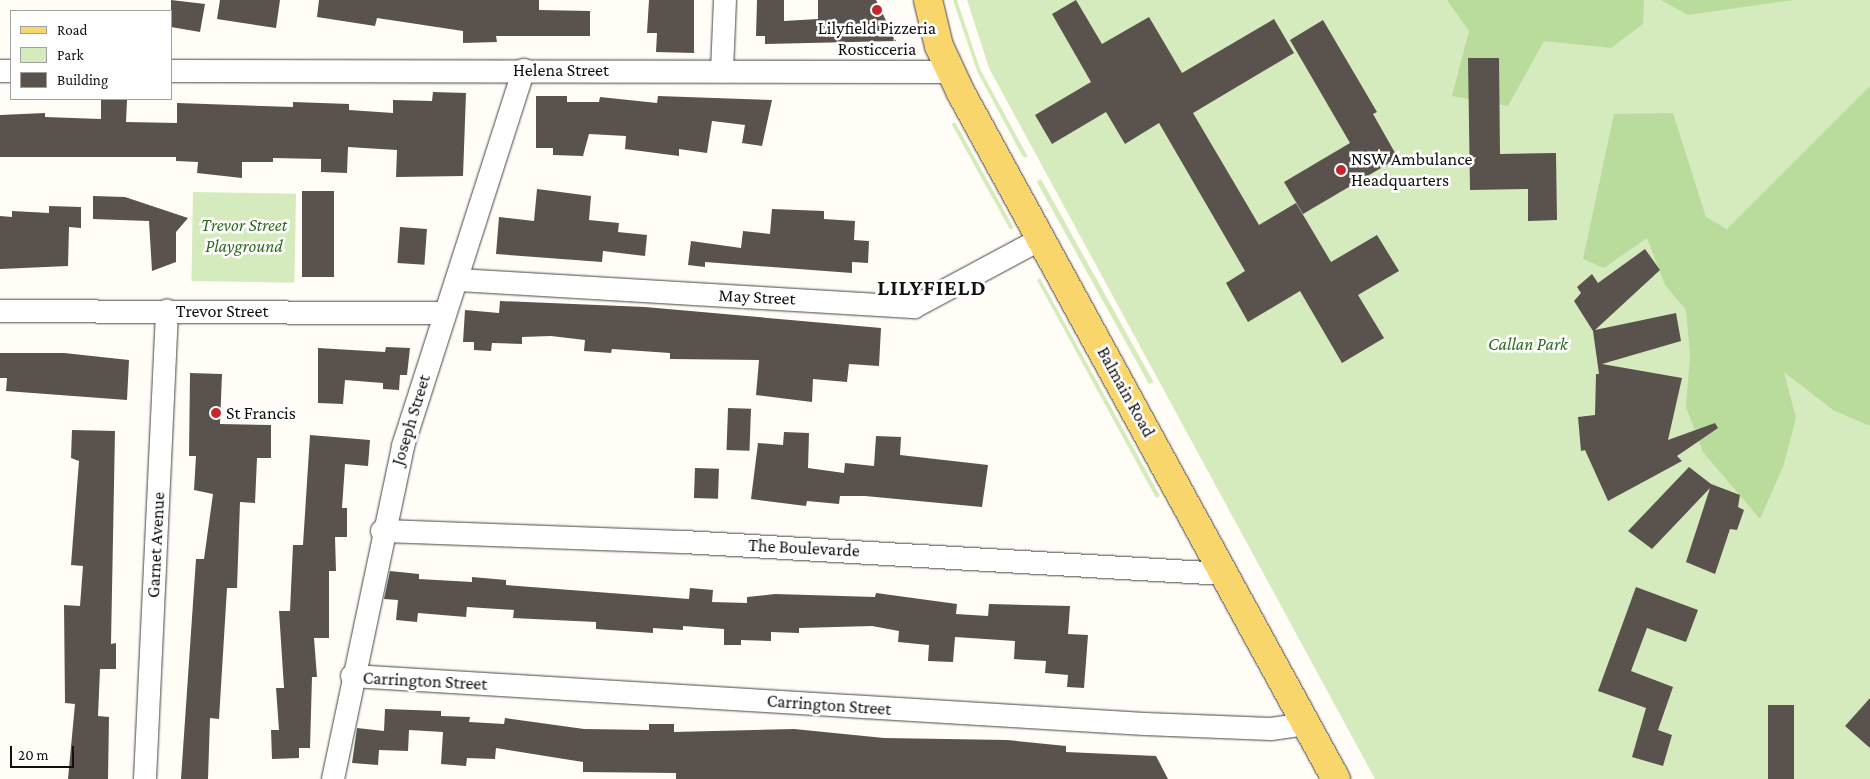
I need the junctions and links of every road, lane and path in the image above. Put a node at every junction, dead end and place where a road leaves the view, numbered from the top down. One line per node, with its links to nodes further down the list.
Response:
1 (725, 0): 4 (street)
2 (928, 0): 6 (main road, Balmain Road)
3 (524, 70): 4 (street, Helena Street); 5 (street, Helena Street); 8 (street, Joseph Street)
4 (722, 70): 6 (street, Helena Street)
5 (172, 71)
6 (951, 72): 7 (main road, Balmain Road)
7 (1041, 239): 8 (street, May Street); 13 (main road, Balmain Road)
8 (457, 280): 11 (street, Joseph Street)
9 (167, 310): 10 (street, Trevor Street); 11 (street, Trevor Street); 16 (street, Garnet Avenue)
10 (0, 311)
11 (444, 313): 12 (street, Joseph Street)
12 (382, 531): 13 (street, The Boulevarde); 14 (street, Joseph Street)
13 (1225, 574): 15 (main road, Balmain Road)
14 (352, 676): 15 (street, Carrington Street); 17 (street, Joseph Street)
15 (1306, 724): 18 (main road, Balmain Road)
16 (144, 779)
17 (333, 779)
18 (1336, 779)

